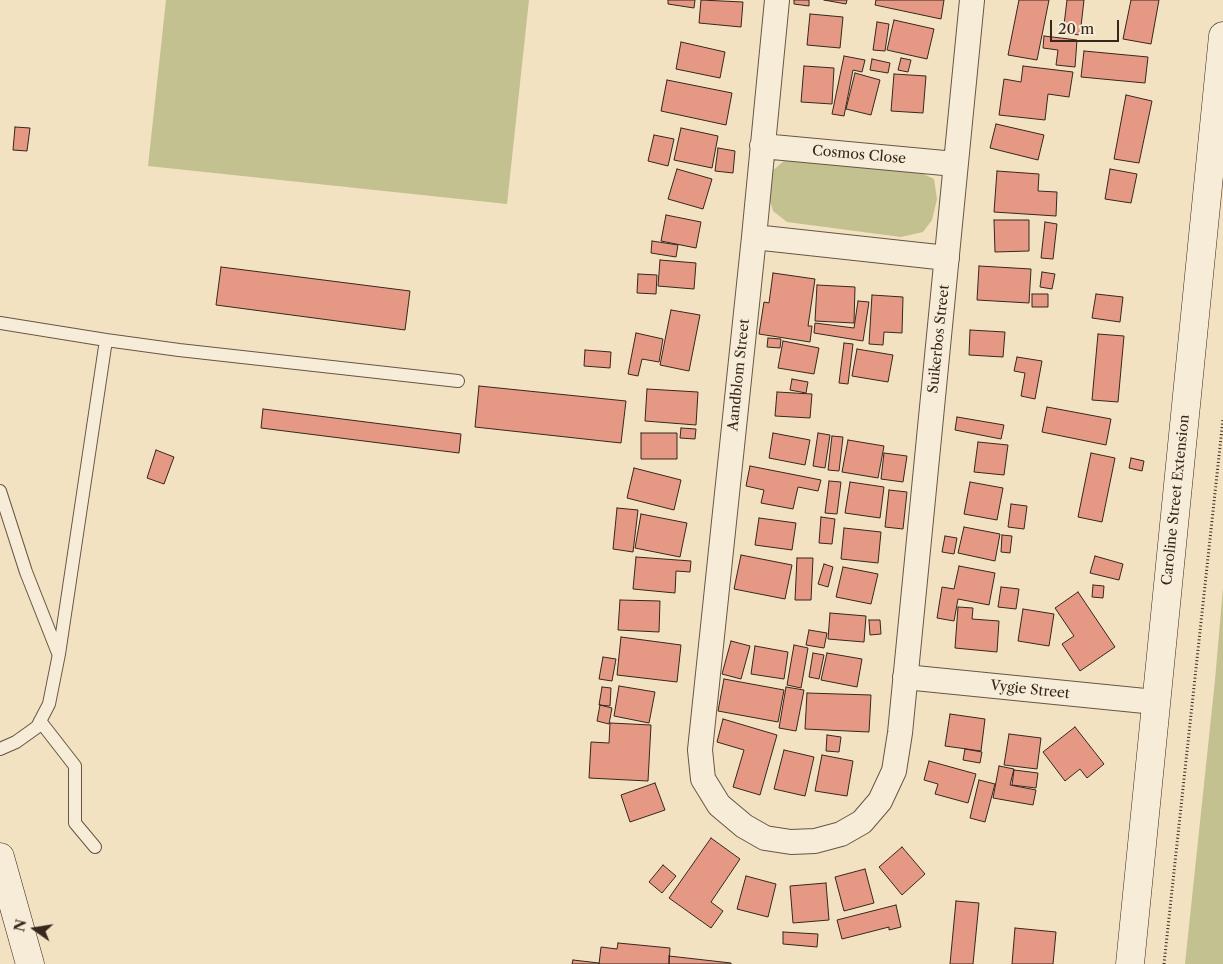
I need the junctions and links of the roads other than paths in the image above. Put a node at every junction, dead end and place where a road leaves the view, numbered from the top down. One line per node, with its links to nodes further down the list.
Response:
1 (777, 0): 4 (street, Aandblom Street)
2 (972, 0): 5 (street, Suikerbos Street)
3 (1223, 36): 14 (street, Caroline Street Extension)
4 (762, 146): 5 (street, Cosmos Close); 6 (street, Aandblom Street)
5 (955, 164): 7 (street, Suikerbos Street)
6 (754, 237): 7 (street); 13 (street, Aandblom Street)
7 (947, 258): 13 (street, Suikerbos Street)
8 (0, 323): 9 (lane)
9 (106, 340): 10 (lane); 12 (lane)
10 (458, 381)
11 (0, 491): 12 (lane)
12 (59, 654): 15 (lane)
13 (905, 677): 14 (street, Vygie Street)
14 (1155, 702): 20 (street, Caroline Street Extension)
15 (40, 721): 16 (lane); 17 (lane)
16 (0, 749)
17 (95, 847)
18 (0, 857): 19 (street)
19 (30, 964)
20 (1130, 964)

